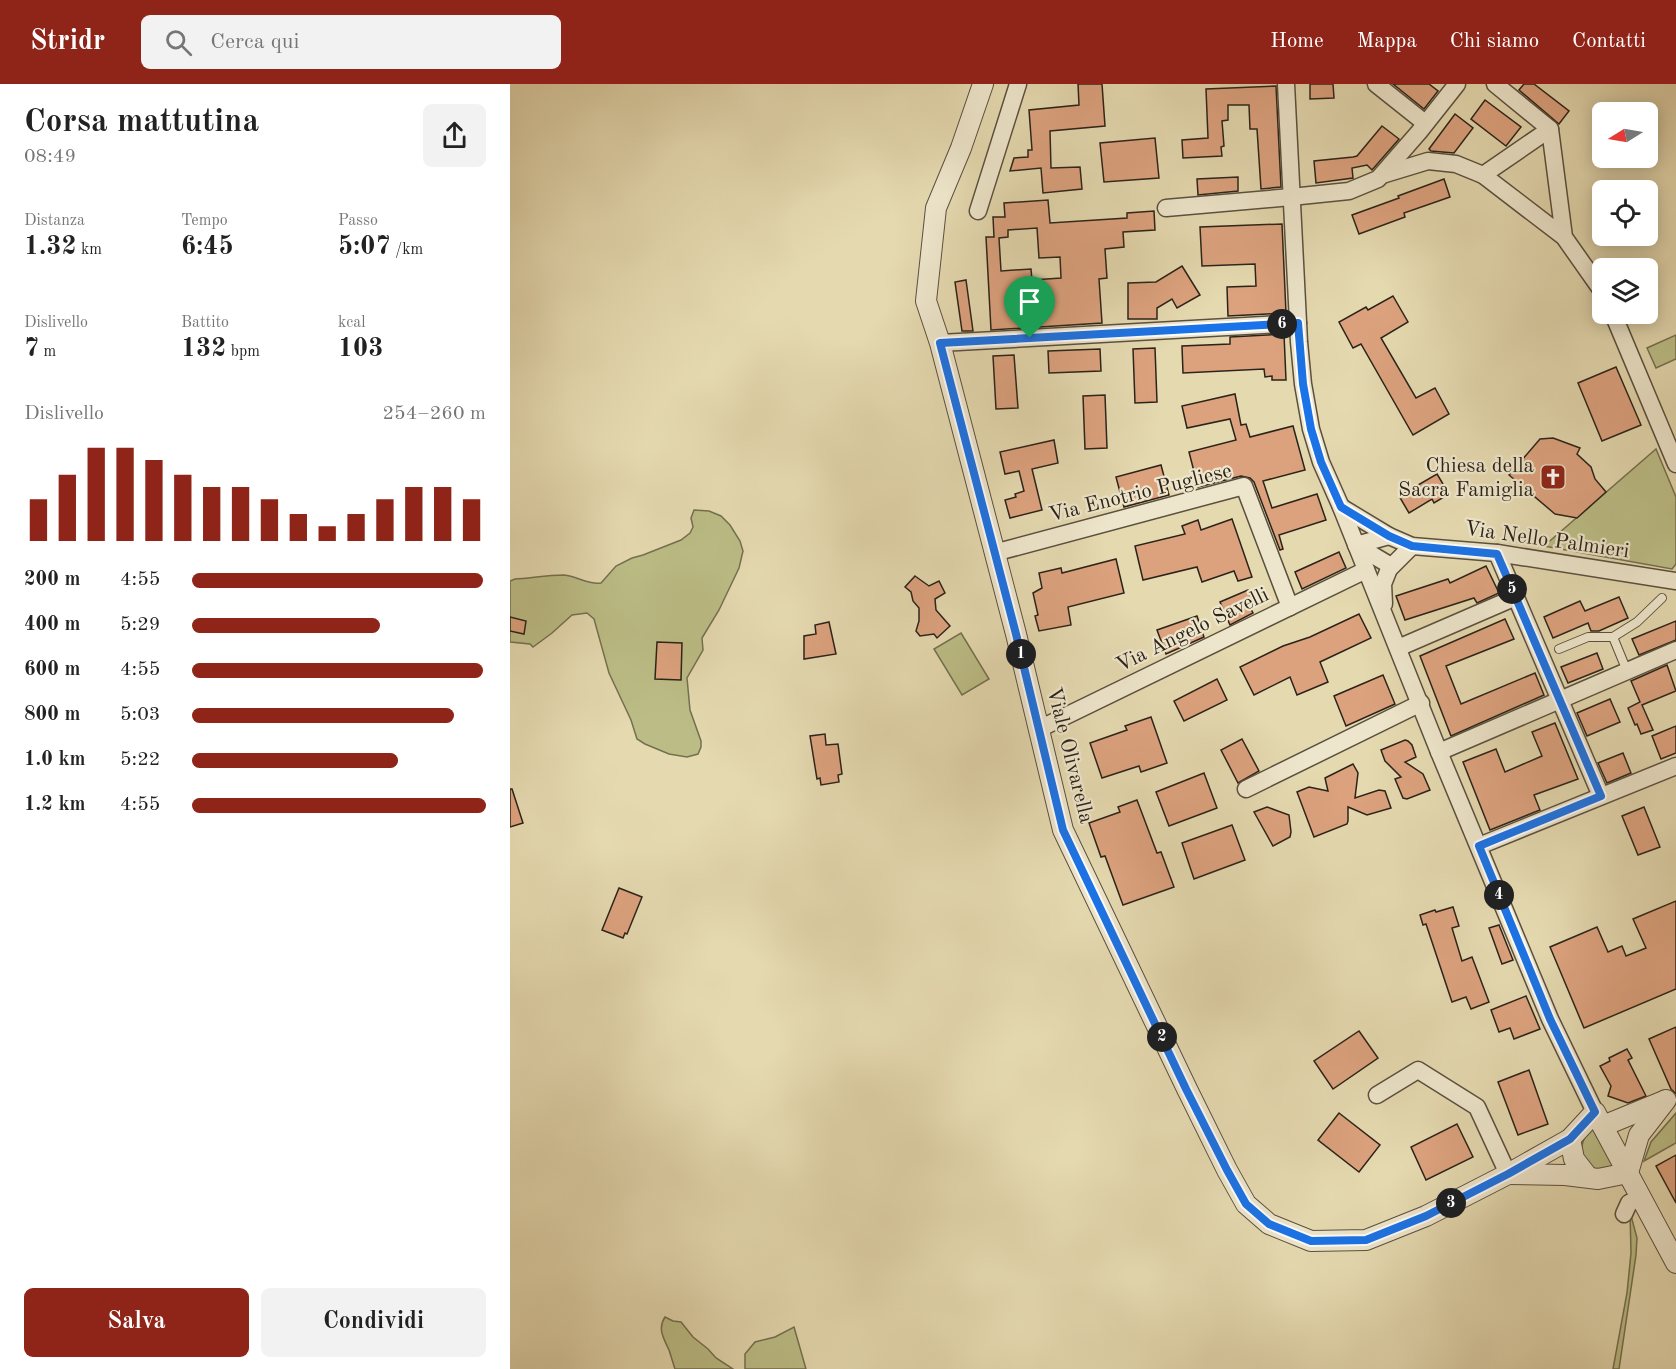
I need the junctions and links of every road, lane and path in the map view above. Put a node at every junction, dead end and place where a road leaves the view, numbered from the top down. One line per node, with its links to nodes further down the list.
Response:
1 (983, 84): 18 (street, Viale Olivarella)
2 (1018, 84): 13 (street)
3 (1286, 84): 11 (street)
4 (1376, 84): 7 (street)
5 (1457, 84): 7 (street)
6 (1495, 84): 8 (street)
7 (1425, 123): 9 (street)
8 (1550, 129): 10 (street); 14 (street)
9 (1382, 175): 10 (street); 11 (street)
10 (1483, 175): 14 (street)
11 (1291, 197): 12 (street); 16 (street)
12 (1166, 208)
13 (978, 211)
14 (1564, 237): 15 (street)
15 (1592, 277)
16 (1298, 323): 18 (street); 20 (street)
17 (1616, 324): 19 (street)
18 (940, 343): 24 (street, Viale Olivarella)
19 (1676, 464)
20 (1341, 507): 21 (street, Via Nello Palmieri); 22 (street)
21 (1389, 536): 22 (street); 23 (street, Via Nello Palmieri)
22 (1356, 545): 26 (street); 27 (street)
23 (1412, 546): 25 (street, Via Nello Palmieri); 26 (street)
24 (994, 552): 31 (street, Via Enotrio Pugliese); 40 (street, Viale Olivarella)
25 (1497, 554): 28 (street, Via Nello Palmieri); 29 (street)
26 (1391, 566): 32 (street)
27 (1366, 570): 31 (street, Via Angelo Savelli); 32 (street)
28 (1676, 580)
29 (1516, 597): 34 (street); 38 (street)
30 (1662, 598): 33 (lane)
31 (1290, 607): 40 (street, Via Angelo Savelli)
32 (1384, 614): 34 (street)
33 (1613, 637): 35 (lane); 37 (lane)
34 (1398, 648): 39 (street)
35 (1559, 649)
36 (1674, 654): 37 (street)
37 (1627, 671): 38 (street)
38 (1559, 700): 41 (street); 44 (street)
39 (1421, 704): 41 (street); 43 (street)
40 (1039, 729): 51 (street, Viale Olivarella)
41 (1439, 752): 45 (street)
42 (1676, 766): 44 (street)
43 (1246, 789)
44 (1601, 796): 45 (street)
45 (1479, 846): 48 (street)
46 (1377, 1095): 51 (street)
47 (1665, 1100): 48 (street); 50 (street)
48 (1603, 1126): 49 (street, Viale Olivarella); 50 (street)
49 (1570, 1139): 51 (street, Viale Olivarella); 52 (street)
50 (1628, 1173): 52 (street, Viale Olivarella); 53 (street)
51 (1508, 1174): 52 (street, Viale Olivarella)
52 (1588, 1178)
53 (1641, 1197): 54 (street); 55 (street)
54 (1624, 1214)
55 (1676, 1263)

